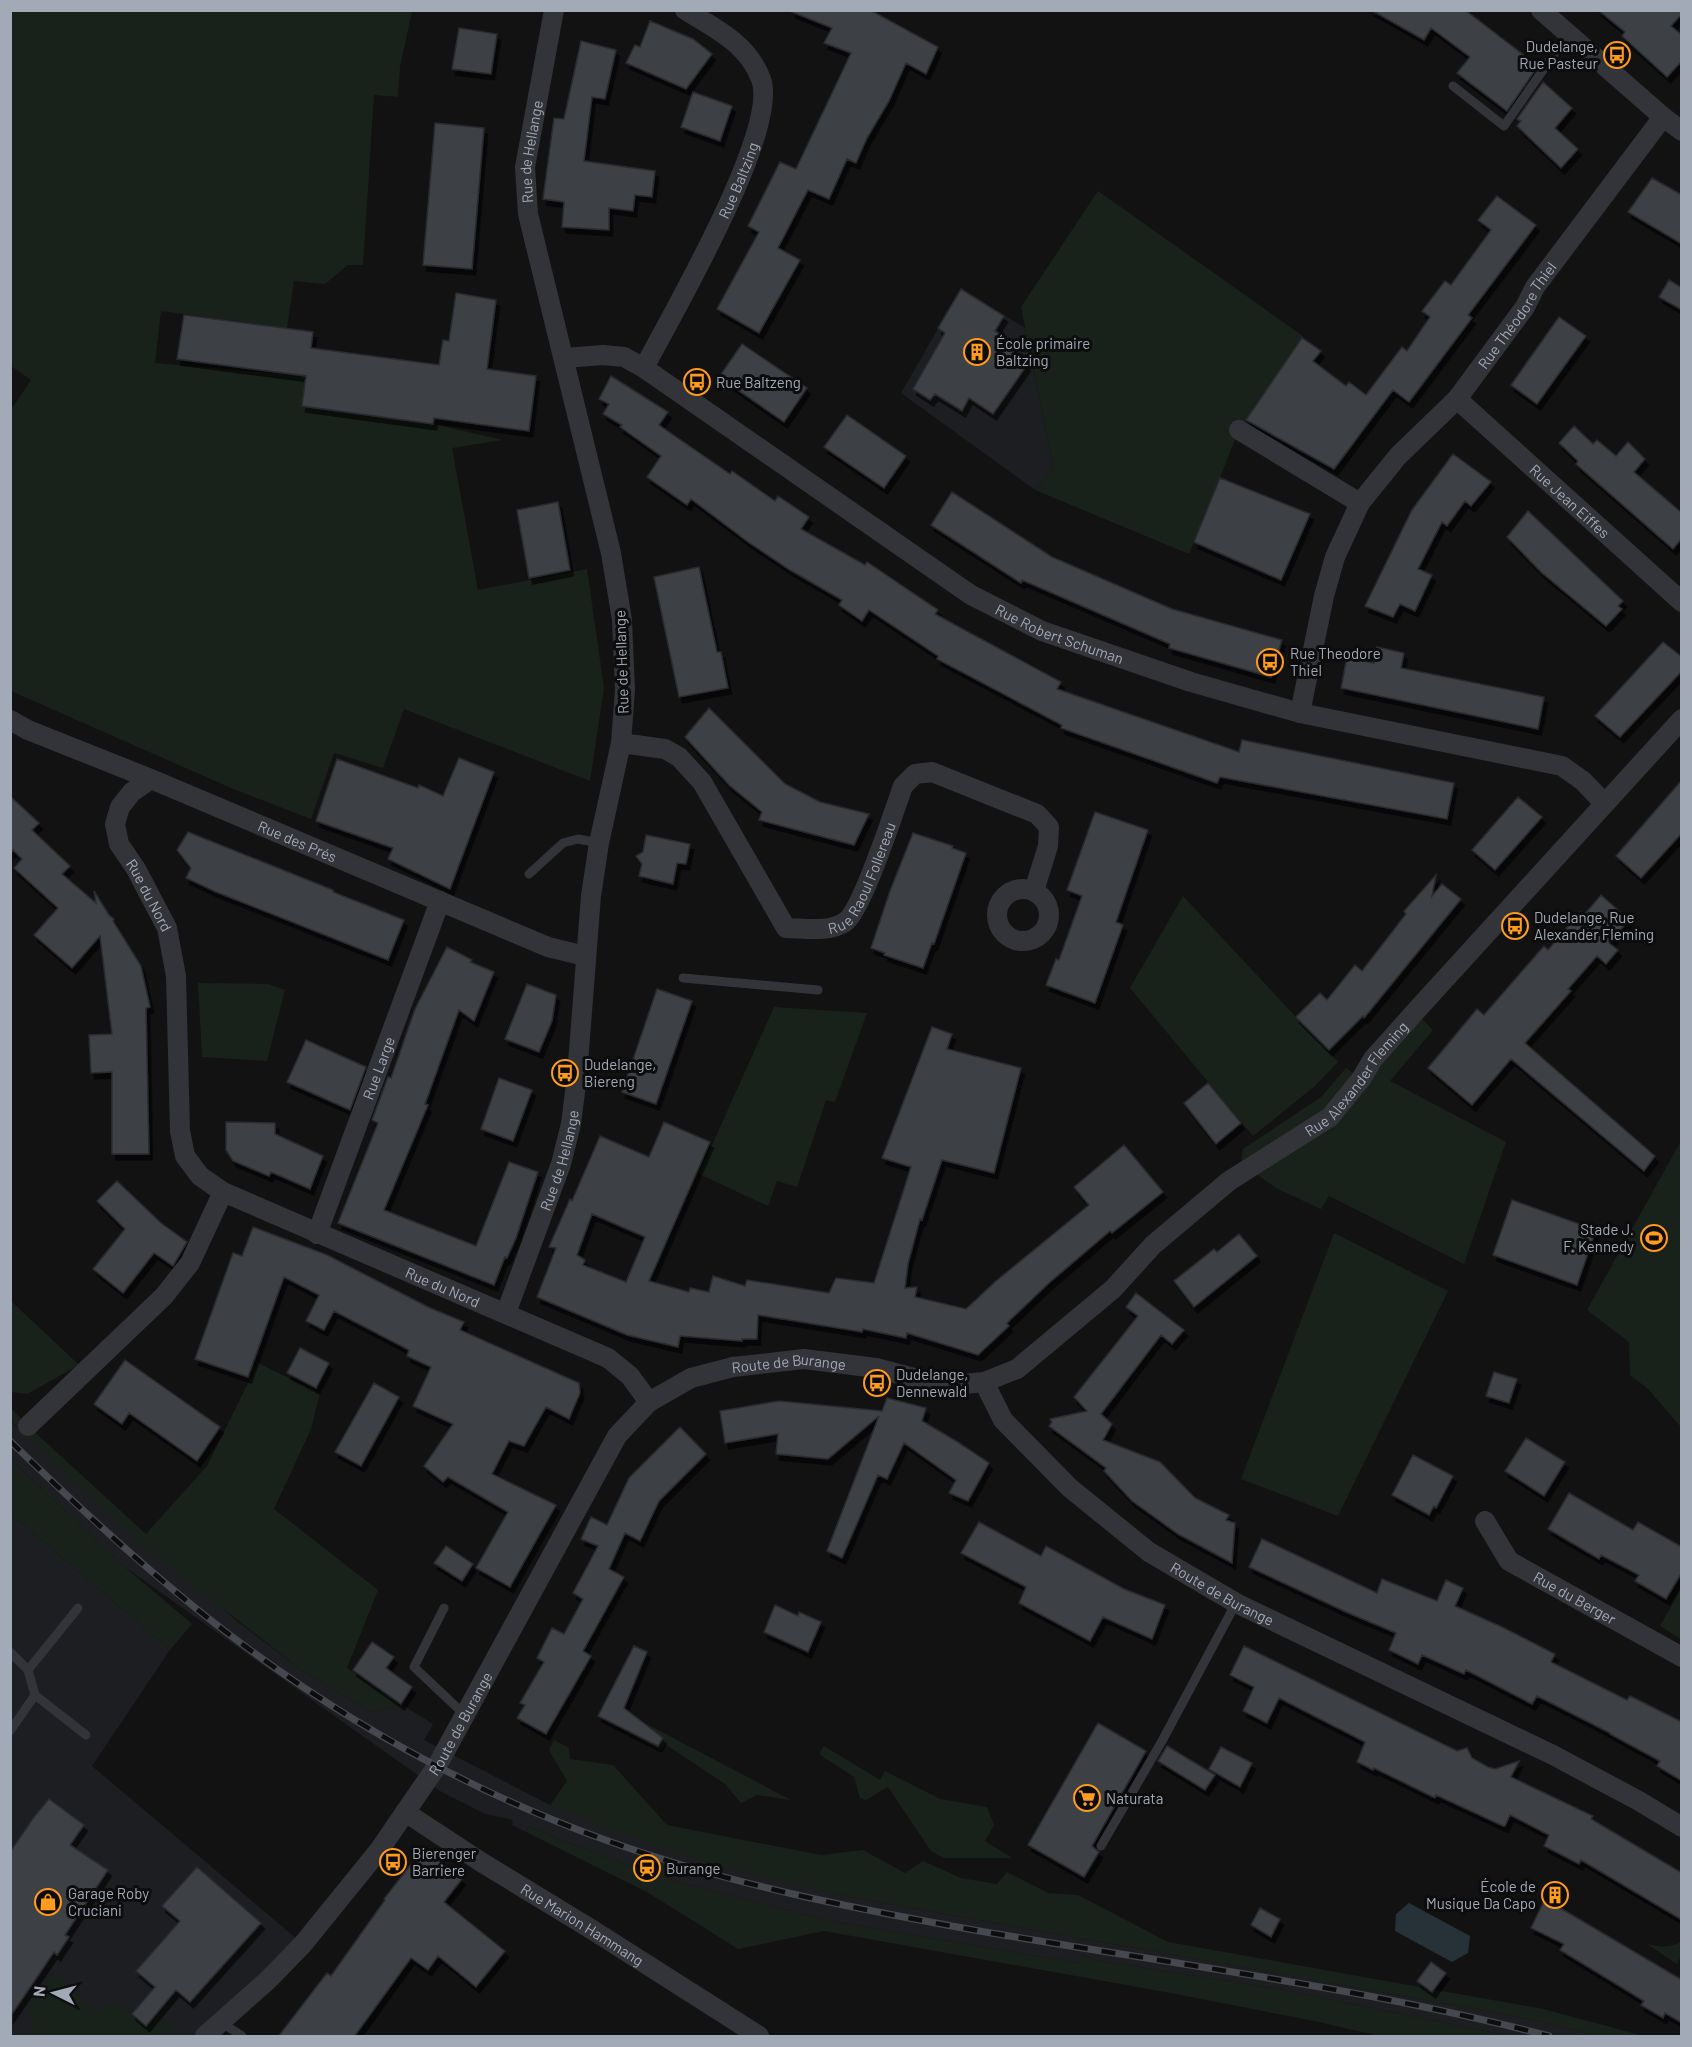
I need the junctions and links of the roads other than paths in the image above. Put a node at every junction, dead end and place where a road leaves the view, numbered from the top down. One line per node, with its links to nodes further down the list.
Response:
1 (554, 10): 8 (street, Rue de Hellange)
2 (685, 10): 9 (street, Rue Baltzing)
3 (1541, 10): 4 (street)
4 (1568, 34): 5 (lane); 6 (street)
5 (1453, 86)
6 (1663, 117): 7 (street); 10 (street, Rue Théodore Thiel)
7 (1682, 131)
8 (564, 358): 9 (street, Rue Robert Schuman); 17 (street, Rue de Hellange)
9 (644, 368): 14 (street, Rue Robert Schuman)
10 (1457, 399): 12 (street, Rue Théodore Thiel); 13 (street, Rue Jean Eiffes)
11 (1239, 430): 12 (street)
12 (1360, 503): 14 (street, Rue Théodore Thiel)
13 (1682, 602)
14 (1300, 713): 19 (street, Rue Robert Schuman)
15 (1682, 719): 19 (street, Rue Alexander Fleming)
16 (10, 720): 18 (street, Rue des Prés)
17 (621, 743): 20 (street, Rue de Hellange); 22 (street, Rue Raoul Follereau)
18 (151, 779): 23 (street, Rue des Prés); 27 (street, Rue du Nord)
19 (1604, 803): 30 (street, Rue Alexander Fleming)
20 (599, 843): 21 (lane); 24 (street, Rue de Hellange)
21 (529, 874)
22 (1034, 891)
23 (440, 901): 24 (street, Rue des Prés); 28 (street, Rue Large)
24 (585, 956): 29 (street, Rue de Hellange)
25 (683, 978): 26 (lane)
26 (818, 990)
27 (223, 1192): 28 (street, Rue du Nord); 32 (street)
28 (317, 1234): 29 (street, Rue du Nord)
29 (506, 1313): 31 (street, Rue du Nord)
30 (984, 1382): 31 (street, Route de Burange); 34 (street, Route de Burange)
31 (649, 1402): 41 (street, Route de Burange)
32 (28, 1426)
33 (1485, 1521): 38 (street, Rue du Berger)
34 (1236, 1603): 45 (street, Route de Burange); 46 (lane)
35 (78, 1608): 39 (lane)
36 (444, 1608): 41 (lane)
37 (10, 1653): 39 (lane)
38 (1682, 1657)
39 (28, 1670): 40 (lane)
40 (35, 1695): 42 (lane); 43 (lane)
41 (465, 1715): 44 (street, Route de Burange)
42 (10, 1731)
43 (86, 1735)
44 (405, 1812): 47 (street, Route de Burange); 50 (street, Rue Marion Hammang)
45 (1682, 1827)
46 (1101, 1846)
47 (222, 2023): 48 (street, Route de Burange); 49 (lane)
48 (205, 2036)
49 (242, 2037)
50 (759, 2037)

